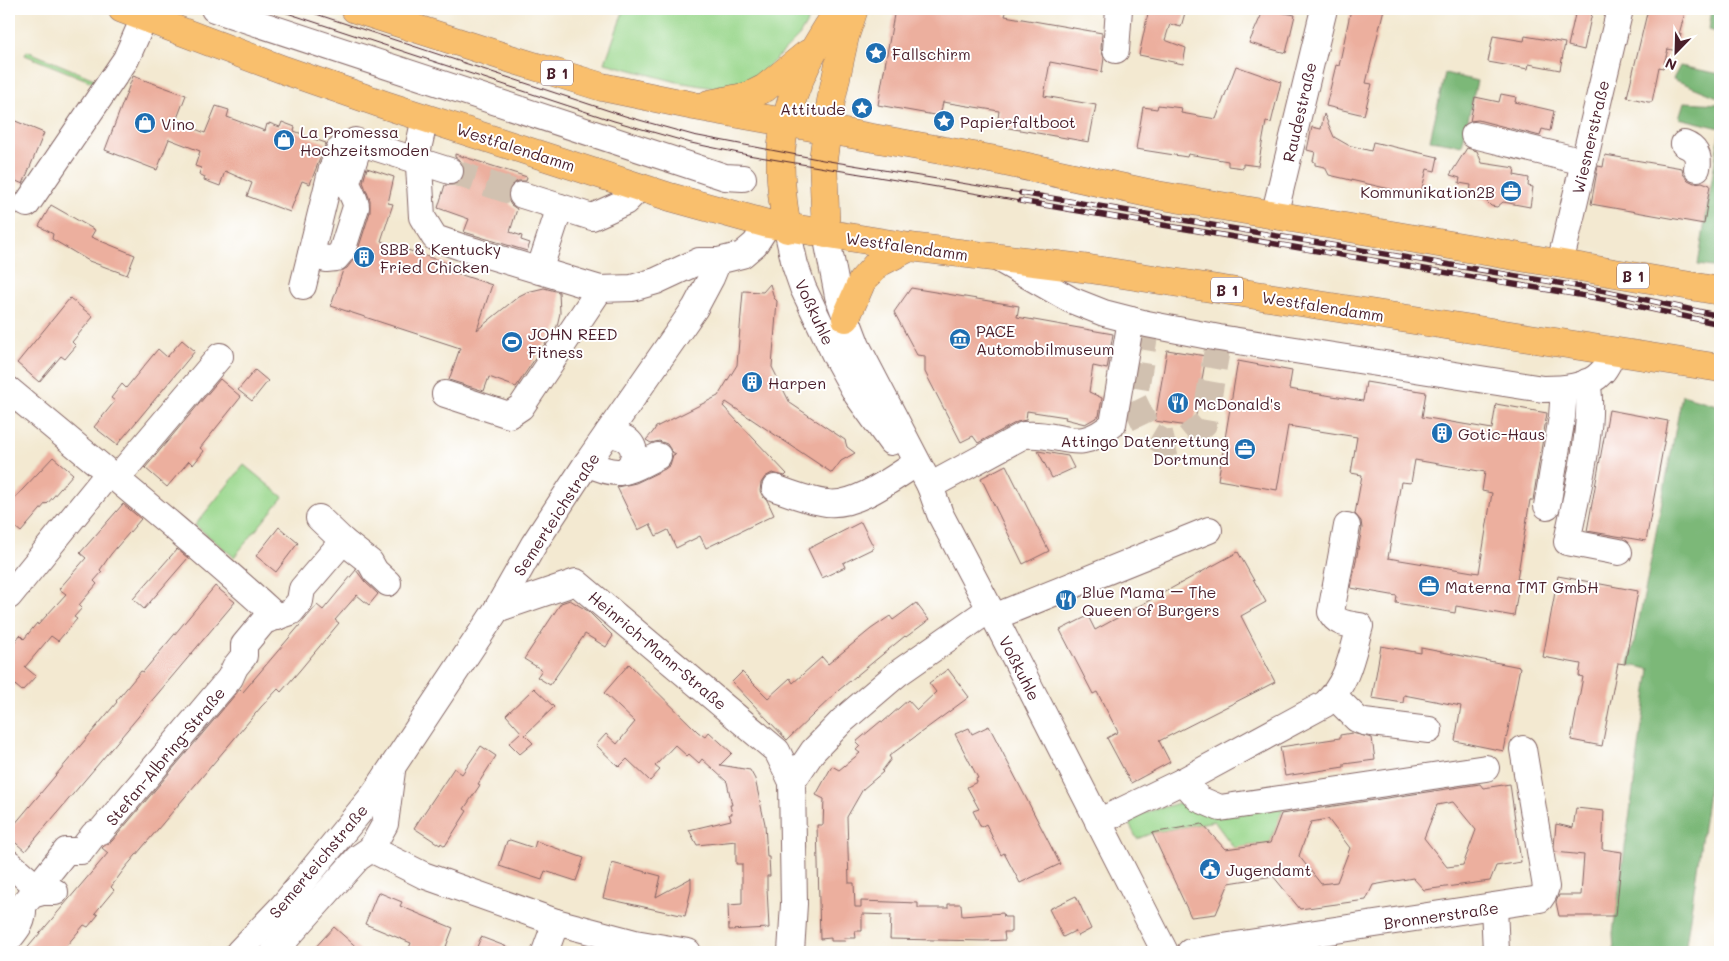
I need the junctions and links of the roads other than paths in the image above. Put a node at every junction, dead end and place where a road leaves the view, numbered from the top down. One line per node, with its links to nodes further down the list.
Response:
1 (214, 9): 21 (street)
2 (355, 9): 11 (main road, B 1)
3 (840, 9): 9 (main road)
4 (854, 9): 14 (main road)
5 (1119, 9): 10 (street)
6 (1324, 9): 26 (street, Raudestraße)
7 (1620, 9): 18 (street, Wiesnerstraße)
8 (133, 13): 12 (main road, Westfalendamm / B 1); 24 (street)
9 (815, 46): 11 (main road); 13 (main road)
10 (1116, 50)
11 (694, 106): 13 (main road, B 1)
12 (425, 118): 17 (street); 22 (main road, Westfalendamm / B 1)
13 (786, 123): 14 (main road, B 1); 27 (main road)
14 (827, 130): 26 (main road, B 1); 28 (main road)
15 (1474, 135): 18 (street)
16 (1684, 144): 19 (street)
17 (419, 162): 20 (street); 33 (street); 34 (street)
18 (1584, 162): 32 (street, Wiesnerstraße)
19 (1697, 168)
20 (450, 171)
21 (743, 178)
22 (640, 187): 25 (street); 27 (main road, Westfalendamm / B 1)
23 (522, 194): 25 (street)
24 (27, 204)
25 (560, 207): 33 (street)
26 (1274, 216): 32 (main road, B 1)
27 (777, 226): 28 (main road, Westfalendamm / B 1); 31 (street); 48 (street, Voßkuhle)
28 (826, 234): 29 (main road, Westfalendamm / B 1); 37 (street, Voßkuhle)
29 (910, 247): 30 (main road, Westfalendamm / B 1); 37 (main road)
30 (996, 257): 38 (street); 39 (main road, Westfalendamm / B 1)
31 (718, 261): 35 (street); 45 (street, Semerteichstraße)
32 (1560, 264): 36 (main road, B 1)
33 (540, 270): 35 (street)
34 (303, 286)
35 (600, 289): 44 (street)
36 (1713, 290)
37 (846, 318): 48 (street, Voßkuhle)
38 (1131, 320): 42 (street); 51 (street)
39 (1614, 352): 41 (main road, Westfalendamm / B 1); 42 (street)
40 (220, 356): 50 (street)
41 (1720, 368)
42 (1575, 386): 53 (street); 59 (street)
43 (9, 390): 50 (street)
44 (445, 394)
45 (608, 433): 47 (street, Semerteichstraße); 49 (street)
46 (658, 456): 49 (street)
47 (587, 463): 49 (street); 62 (street, Semerteichstraße)
48 (912, 466): 51 (street, Voßkuhle); 52 (street); 54 (street, Voßkuhle)
49 (624, 471)
50 (113, 476): 61 (street); 64 (street)
51 (930, 486): 54 (street, Voßkuhle)
52 (775, 488)
53 (1547, 506)
54 (940, 514): 63 (street, Voßkuhle)
55 (319, 518): 58 (street)
56 (1347, 526): 65 (street)
57 (1209, 530): 63 (street)
58 (343, 541): 60 (street); 64 (street, Stefan-Albring-Straße)
59 (1619, 552)
60 (388, 583)
61 (9, 596)
62 (496, 609): 68 (street, Semerteichstraße); 71 (street, Heinrich-Mann-Straße)
63 (992, 613): 71 (street); 72 (street, Voßkuhle)
64 (278, 617): 75 (street, Stefan-Albring-Straße)
65 (1334, 696): 66 (street); 70 (street)
66 (1429, 730)
67 (1523, 749): 76 (street, Bronnerstraße)
68 (393, 767): 73 (street, Semerteichstraße); 79 (street, Semerteichstraße)
69 (1486, 768): 70 (street)
70 (1183, 781): 72 (street)
71 (792, 782): 83 (street)
72 (1098, 822): 84 (street, Voßkuhle)
73 (371, 849): 77 (street); 80 (street, Semerteichstraße)
74 (9, 863): 75 (street)
75 (42, 892): 78 (street)
76 (1494, 907): 85 (street, Bronnerstraße); 86 (street)
77 (556, 922): 81 (street); 82 (street)
78 (9, 939)
79 (239, 952)
80 (274, 952)
81 (545, 952)
82 (688, 952)
83 (791, 952)
84 (1165, 952)
85 (1190, 952)
86 (1496, 952)

